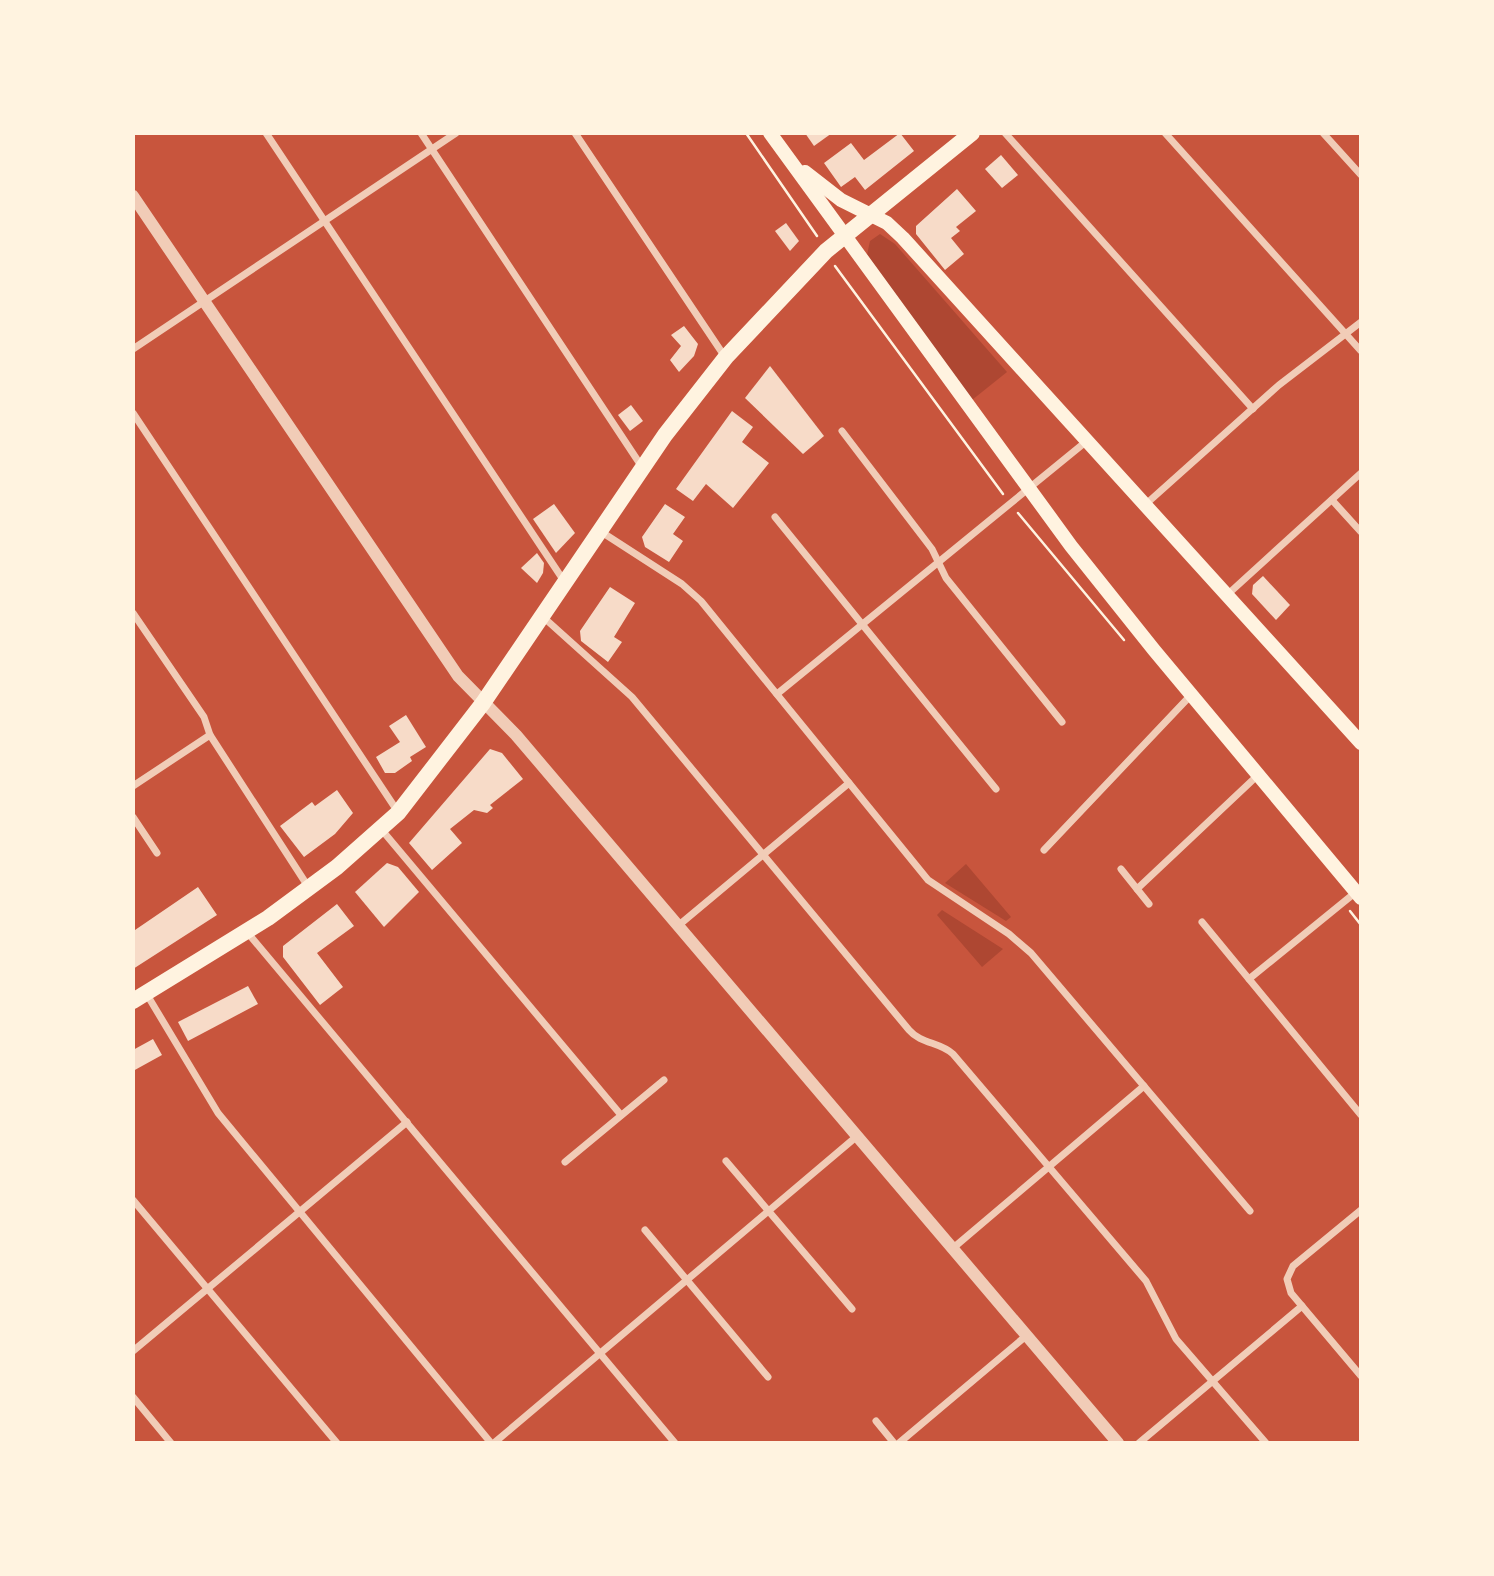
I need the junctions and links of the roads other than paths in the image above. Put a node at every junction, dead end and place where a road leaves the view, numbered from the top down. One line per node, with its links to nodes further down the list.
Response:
1 (266, 133): 15 (street)
2 (421, 133): 10 (street)
3 (456, 133): 10 (street)
4 (575, 133): 22 (street)
5 (770, 133): 11 (main road)
6 (972, 133): 14 (main road)
7 (1005, 133): 23 (street)
8 (1165, 133): 19 (street)
9 (1323, 133): 12 (street)
10 (432, 149): 15 (street); 27 (street)
11 (786, 156): 14 (main road); 16 (main road)
12 (1361, 175)
13 (133, 196): 17 (street)
14 (870, 215): 16 (main road); 26 (main road)
15 (325, 221): 17 (street); 36 (street)
16 (844, 235): 22 (main road); 29 (main road)
17 (203, 302): 20 (street); 43 (street)
18 (1361, 322): 19 (street)
19 (1345, 333): 21 (street); 23 (street)
20 (133, 349)
21 (1361, 351)
22 (726, 358): 27 (main road)
23 (1252, 409): 31 (street)
24 (133, 413): 51 (street)
25 (842, 431): 35 (street)
26 (1088, 440): 29 (street); 31 (main road)
27 (642, 467): 33 (main road)
28 (1361, 473): 30 (street)
29 (1028, 489): 35 (street); 42 (main road)
30 (1332, 500): 34 (street); 37 (street)
31 (1146, 504): 37 (main road)
32 (775, 517): 40 (street)
33 (599, 530): 36 (main road); 41 (street)
34 (1361, 532)
35 (939, 562): 40 (street); 44 (street)
36 (564, 582): 39 (main road)
37 (1227, 595): 46 (main road)
38 (133, 613): 45 (street)
39 (542, 615): 43 (main road); 56 (street)
40 (862, 624): 41 (street); 50 (street)
41 (777, 694): 48 (street)
42 (1191, 695): 47 (main road); 54 (street)
43 (483, 703): 51 (main road); 63 (street)
44 (1062, 722)
45 (210, 735): 49 (street); 58 (street)
46 (1361, 743)
47 (1258, 775): 59 (street); 60 (main road)
48 (849, 783): 56 (street); 68 (street)
49 (133, 786)
50 (996, 789)
51 (398, 813): 53 (main road)
52 (133, 817): 55 (street)
53 (381, 829): 58 (main road); 69 (street)
54 (1044, 850)
55 (157, 853)
56 (763, 855): 63 (street); 75 (street)
57 (1121, 869): 59 (street)
58 (309, 888): 64 (main road)
59 (1137, 889): 61 (street)
60 (1359, 895): 65 (street)
61 (1149, 904)
62 (1202, 922): 65 (street)
63 (679, 925): 72 (street)
64 (247, 932): 66 (main road); 71 (street)
65 (1248, 979): 70 (street)
66 (139, 997): 78 (street)
67 (664, 1080): 69 (street)
68 (1144, 1086): 75 (street); 80 (street)
69 (621, 1115): 73 (street)
70 (1361, 1115)
71 (407, 1122): 78 (street); 89 (street)
72 (856, 1137): 79 (street); 82 (street)
73 (565, 1161)
74 (726, 1161): 79 (street)
75 (1049, 1166): 82 (street); 92 (street)
76 (133, 1200): 84 (street)
77 (1361, 1210): 85 (street)
78 (300, 1211): 84 (street); 97 (street)
79 (769, 1211): 83 (street); 86 (street)
80 (1250, 1211)
81 (645, 1230): 83 (street)
82 (952, 1249): 87 (street)
83 (687, 1280): 89 (street); 90 (street)
84 (208, 1288): 88 (street); 96 (street)
85 (1302, 1306): 91 (street); 92 (street)
86 (852, 1309)
87 (1026, 1336): 100 (street); 101 (street)
88 (133, 1351)
89 (600, 1353): 97 (street); 98 (street)
90 (768, 1377)
91 (1361, 1377)
92 (1213, 1380): 102 (street); 103 (street)
93 (133, 1397): 95 (street)
94 (876, 1421): 99 (street)
95 (171, 1443)
96 (337, 1443)
97 (493, 1443)
98 (675, 1443)
99 (894, 1443)
100 (899, 1443)
101 (1118, 1443)
102 (1139, 1443)
103 (1266, 1443)

